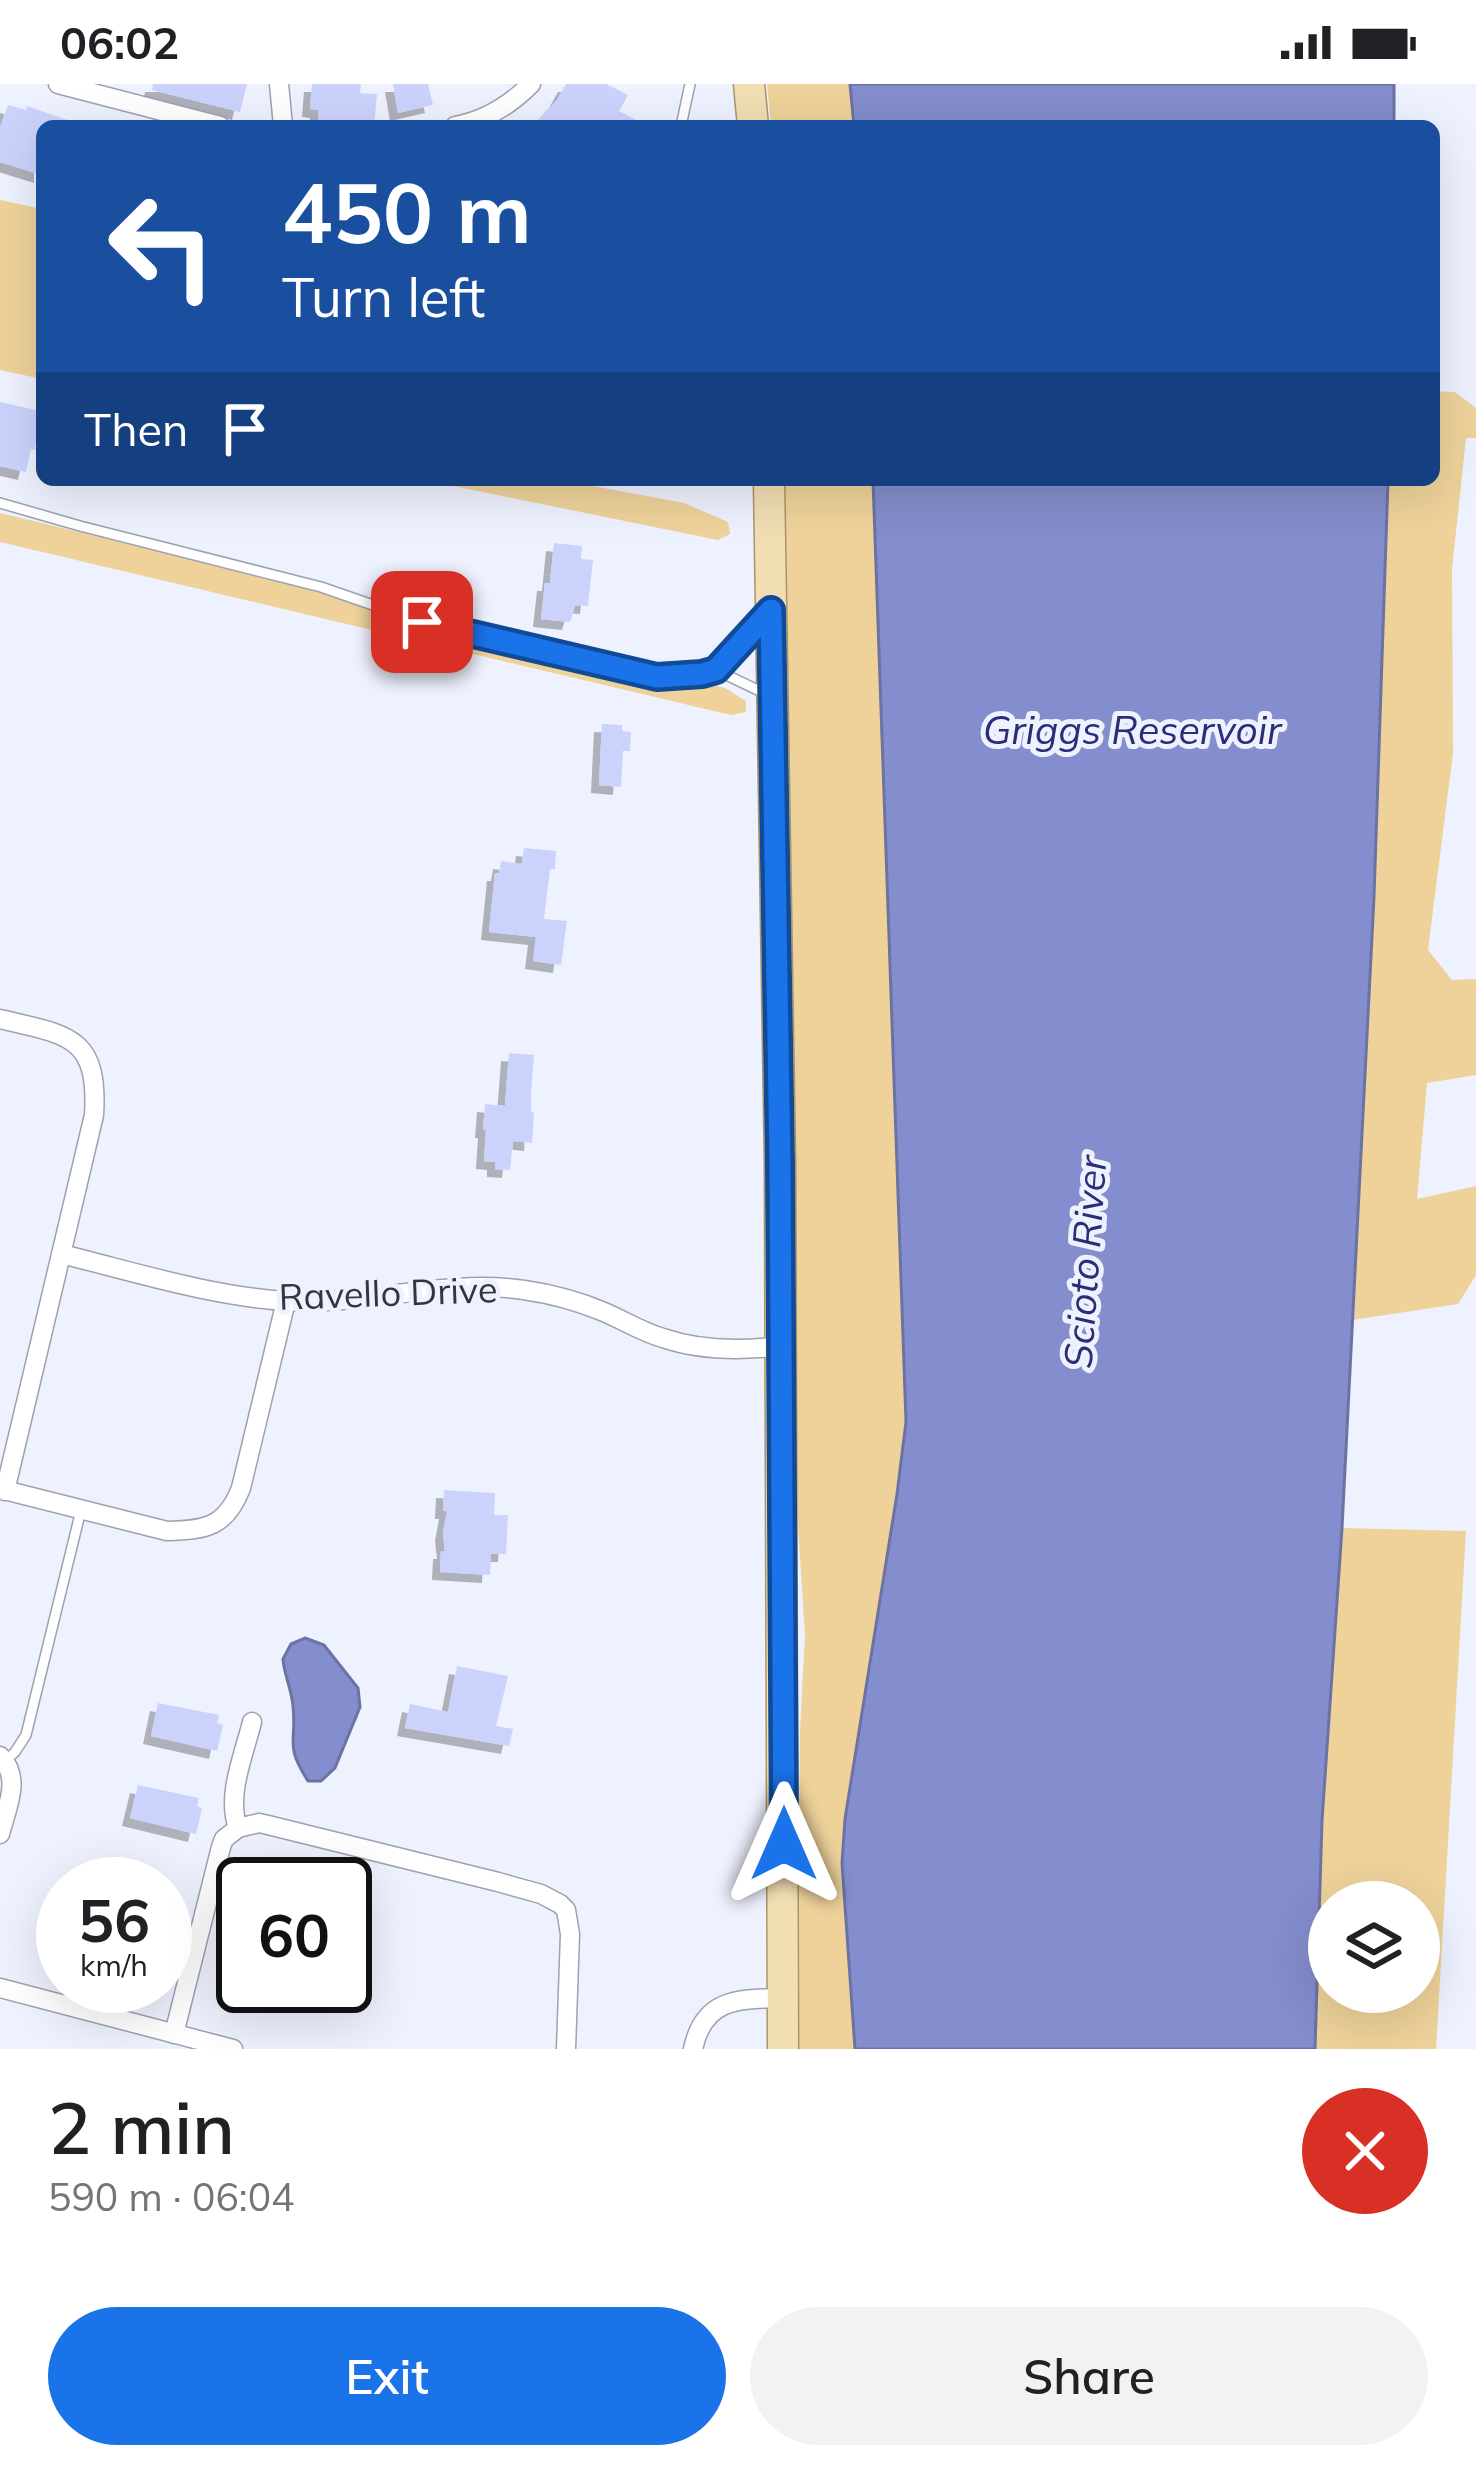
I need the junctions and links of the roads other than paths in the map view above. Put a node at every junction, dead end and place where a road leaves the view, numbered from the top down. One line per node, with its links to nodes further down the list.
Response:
1 (58, 84): 7 (street)
2 (279, 84): 8 (street)
3 (531, 84): 6 (street)
4 (690, 84): 9 (lane)
5 (749, 84): 10 (main road)
6 (498, 118)
7 (197, 120)
8 (282, 120)
9 (682, 120)
10 (752, 120)
11 (769, 486): 13 (main road)
12 (0, 503): 14 (lane)
13 (771, 610): 14 (lane); 15 (main road)
14 (716, 670): 15 (lane)
15 (772, 698): 19 (main road)
16 (0, 1019): 17 (street)
17 (61, 1254): 18 (street, Ravello Drive); 20 (street)
18 (286, 1301): 19 (street, Ravello Drive); 21 (street)
19 (781, 1346): 27 (main road)
20 (3, 1490): 21 (street)
21 (81, 1509): 23 (lane)
22 (252, 1721): 24 (street)
23 (3, 1758): 25 (street)
24 (238, 1828): 28 (street); 30 (street)
25 (0, 1834)
26 (0, 1988): 28 (street)
27 (784, 1999): 31 (street); 32 (main road)
28 (174, 2034): 29 (street)
29 (233, 2049)
30 (566, 2049)
31 (693, 2049)
32 (783, 2049)

